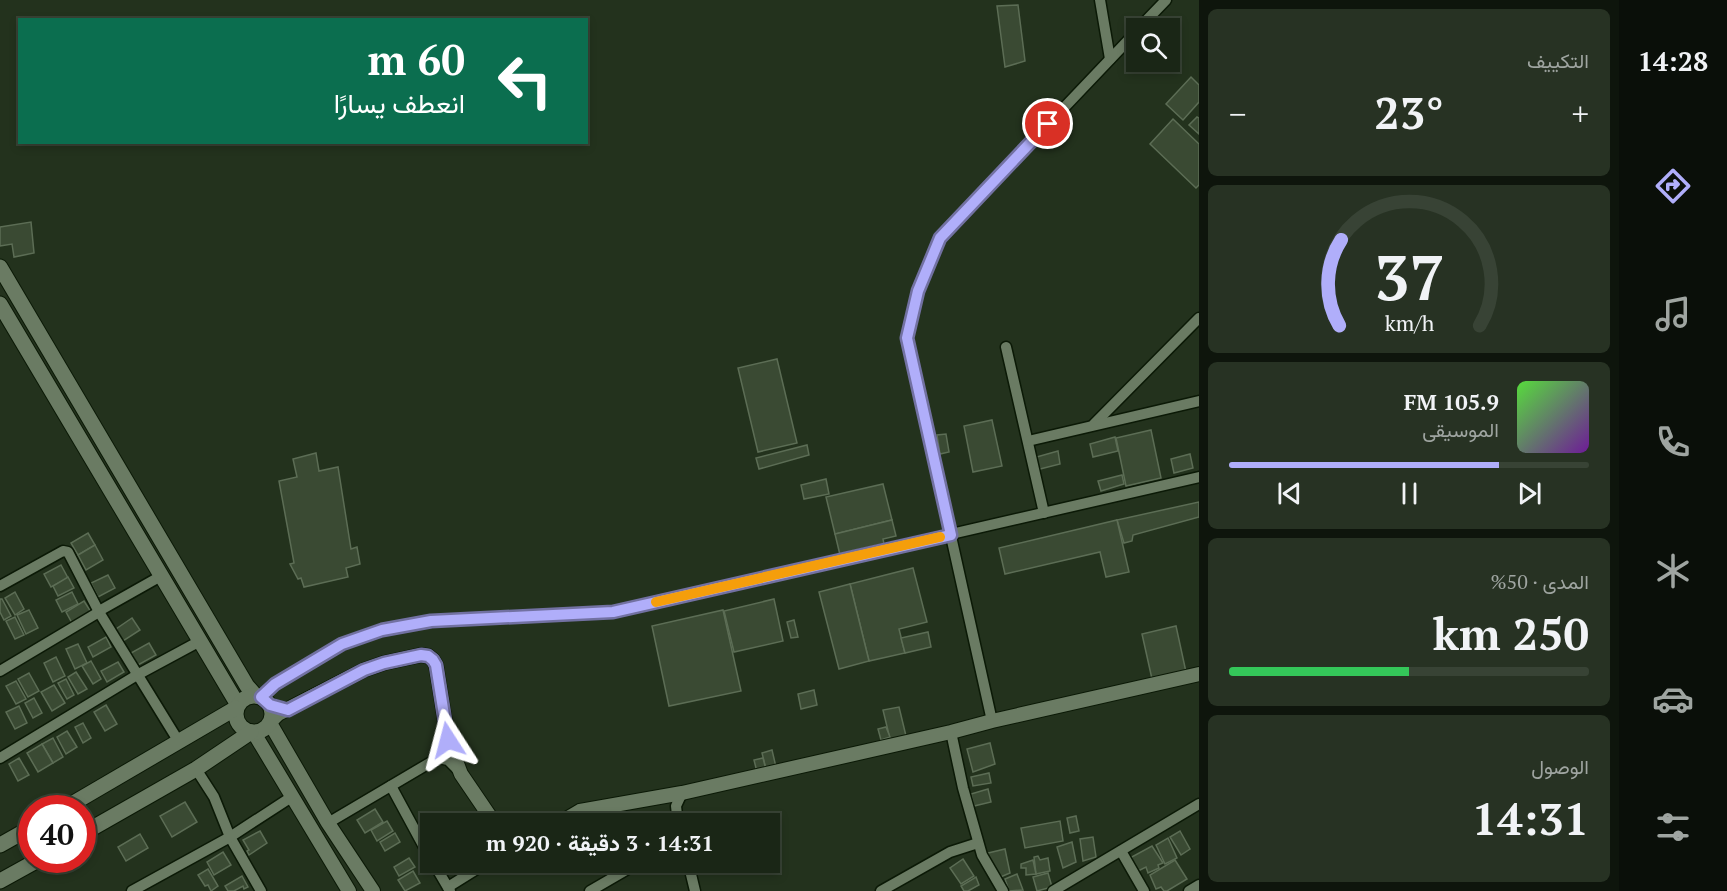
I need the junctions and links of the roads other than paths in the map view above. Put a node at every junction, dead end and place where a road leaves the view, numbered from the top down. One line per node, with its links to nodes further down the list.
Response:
1 (1100, 0): 5 (street)
2 (1166, 0): 3 (street)
3 (1149, 18)
4 (1126, 42): 5 (street)
5 (1110, 59): 15 (street)
6 (0, 267): 24 (main road)
7 (0, 304): 16 (main road)
8 (1198, 321): 11 (street)
9 (1006, 347): 12 (street)
10 (1199, 401): 11 (street)
11 (1093, 425): 12 (street)
12 (1028, 441): 14 (street)
13 (1199, 477): 14 (street)
14 (1044, 513): 15 (street)
15 (951, 535): 24 (street); 25 (street)
16 (161, 576): 18 (street); 19 (main road)
17 (0, 586): 18 (street)
18 (99, 611): 20 (street); 22 (street)
19 (200, 641): 22 (street); 23 (main road)
20 (0, 671)
21 (1199, 674): 25 (street)
22 (137, 675): 28 (street); 29 (street)
23 (237, 707): 24 (main road); 27 (main road); 28 (main road)
24 (266, 708): 27 (main road); 31 (street); 40 (street)
25 (992, 721): 26 (street)
26 (951, 732): 33 (street); 45 (street)
27 (252, 733): 30 (main road); 35 (street)
28 (179, 742): 34 (main road)
29 (0, 758)
30 (196, 769): 41 (main road); 43 (street)
31 (461, 774): 32 (street); 37 (street)
32 (391, 786): 40 (street); 44 (street)
33 (682, 793): 38 (street); 39 (street)
34 (87, 795)
35 (293, 796): 43 (street); 60 (street)
36 (1199, 804): 47 (street)
37 (488, 813)
38 (578, 813)
39 (677, 813)
40 (328, 823): 61 (street)
41 (96, 826)
42 (18, 835): 46 (main road)
43 (230, 837): 58 (street); 59 (street)
44 (420, 840)
45 (978, 843): 64 (street); 65 (street)
46 (0, 845)
47 (1121, 851): 66 (street); 67 (street)
48 (18, 871): 53 (main road)
49 (440, 873): 56 (street)
50 (472, 873): 56 (street)
51 (621, 873): 62 (street)
52 (691, 873): 63 (street)
53 (0, 881)
54 (1199, 885): 68 (street)
55 (0, 887): 57 (street)
56 (449, 889)
57 (2, 891)
58 (132, 891)
59 (261, 891)
60 (349, 891)
61 (373, 891)
62 (590, 891)
63 (695, 891)
64 (881, 891)
65 (1003, 891)
66 (1053, 891)
67 (1144, 891)
68 (1190, 891)

